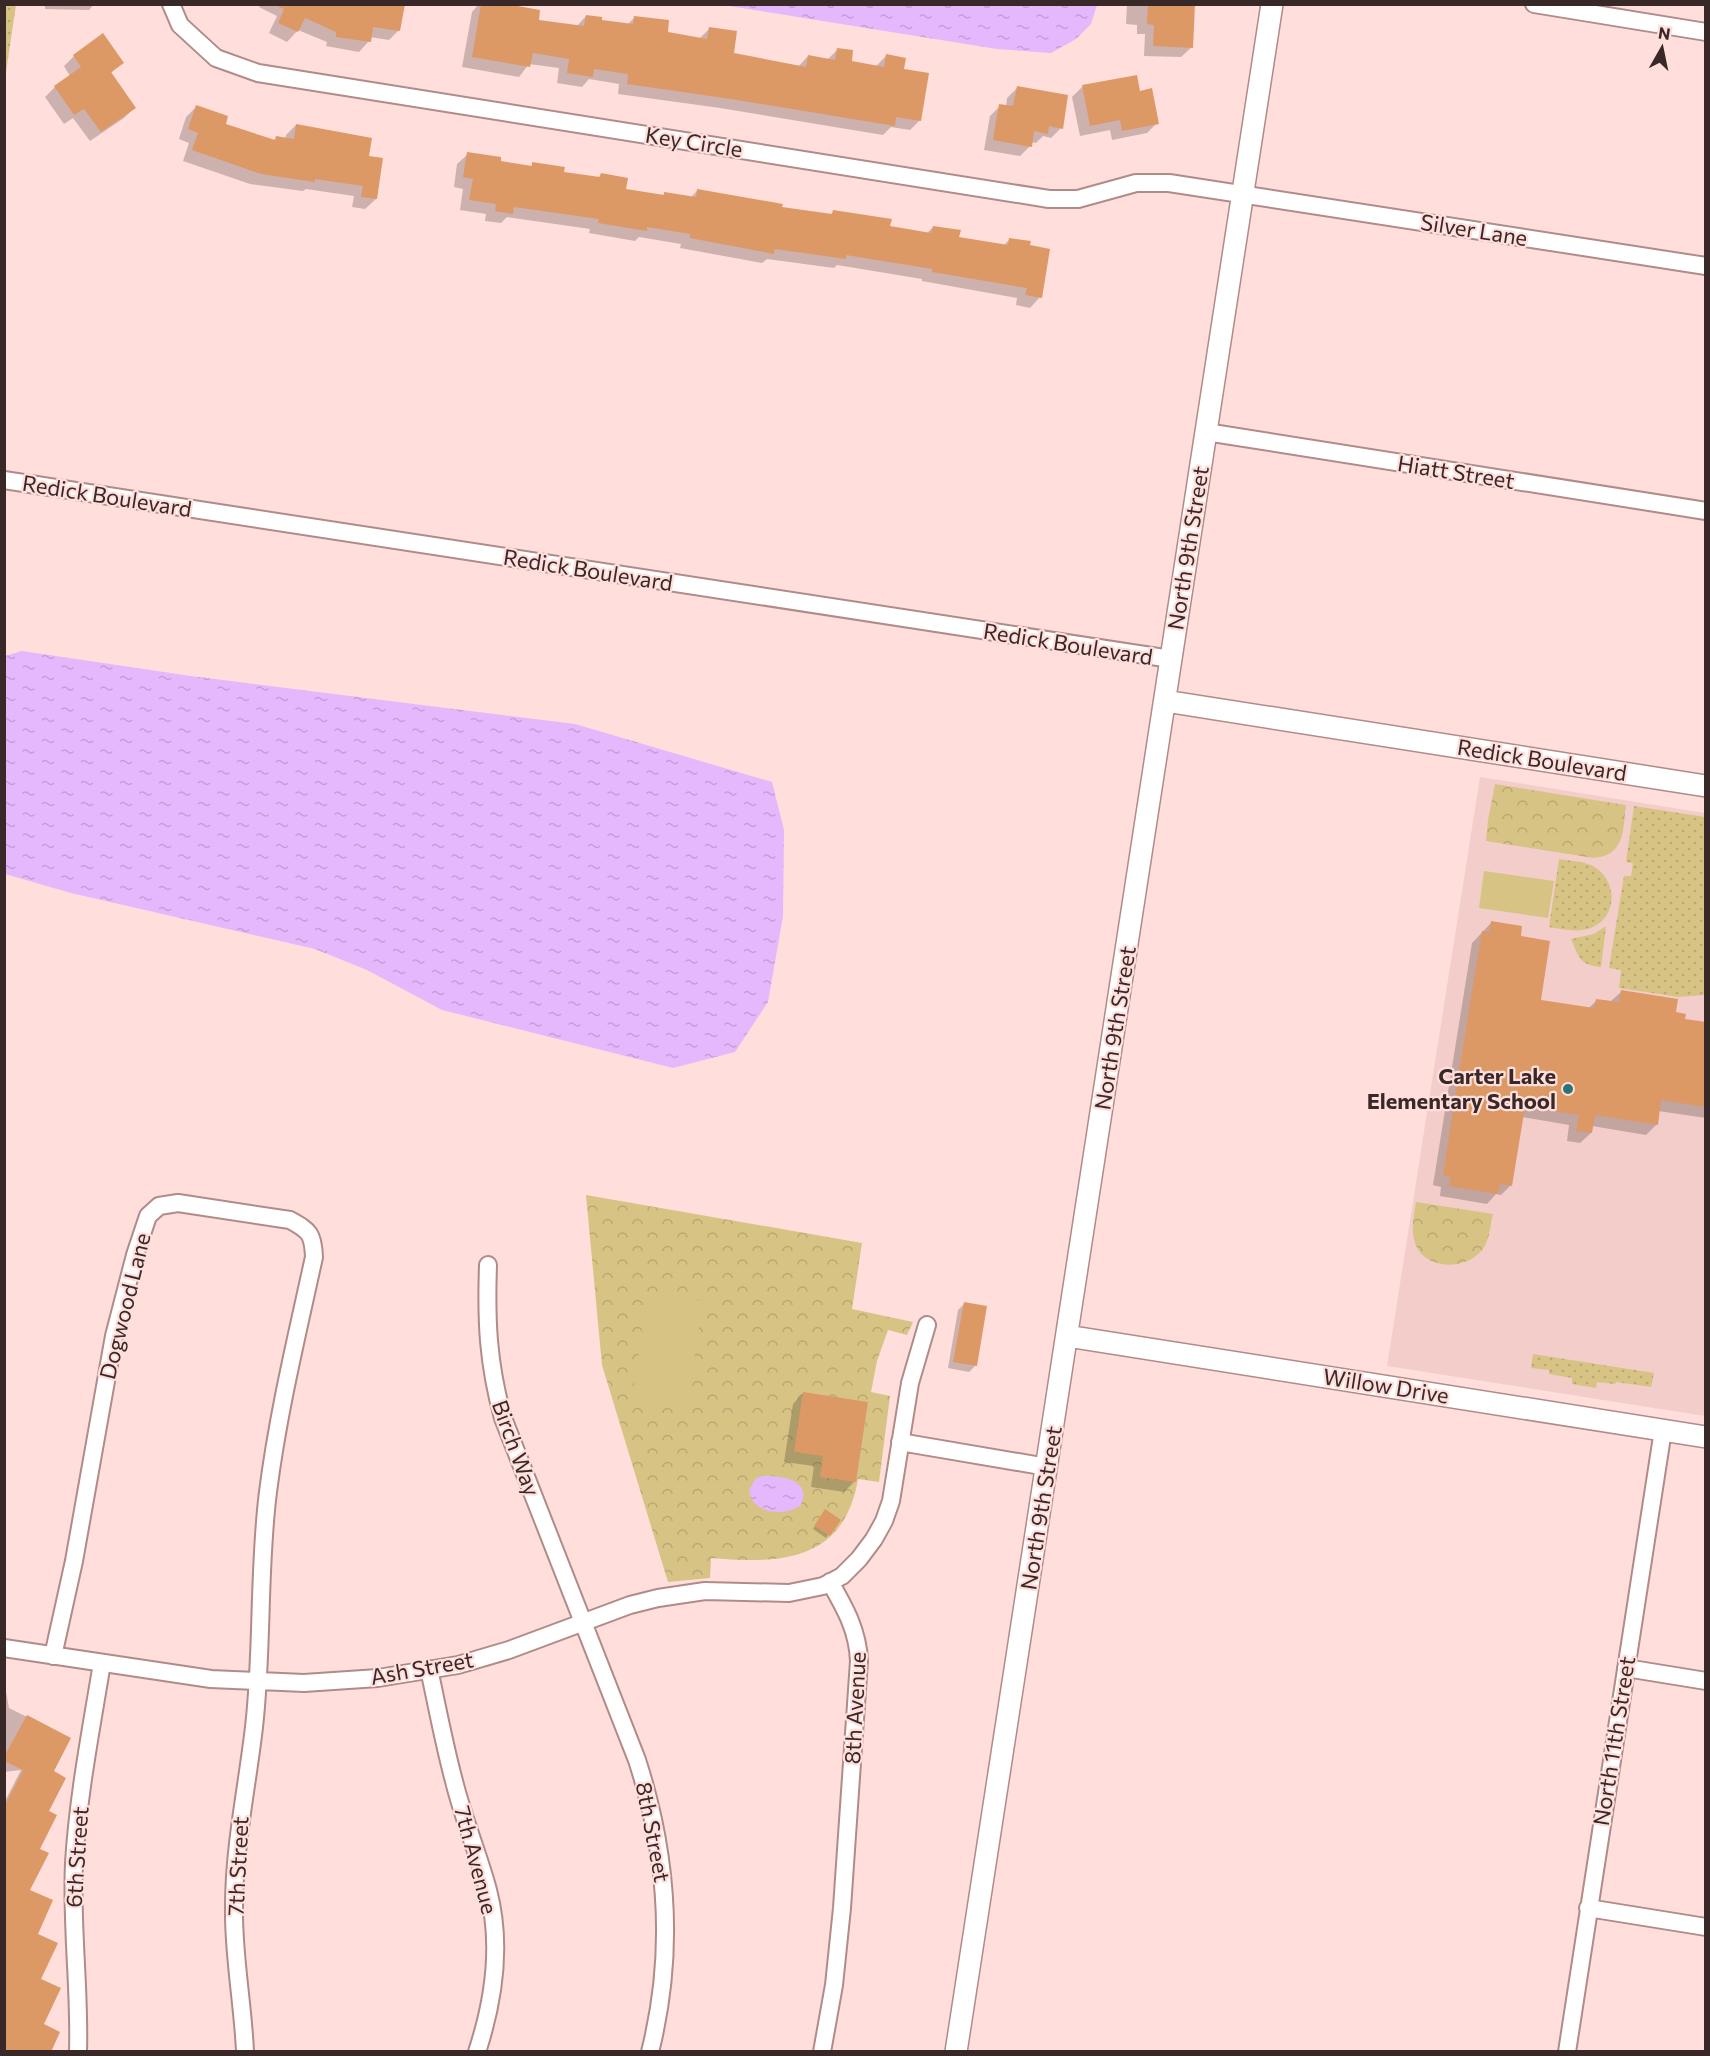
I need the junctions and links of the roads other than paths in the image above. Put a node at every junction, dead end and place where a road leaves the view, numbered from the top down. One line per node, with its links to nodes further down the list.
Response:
1 (171, 4): 5 (street, Key Circle)
2 (1272, 4): 5 (street, North 9th Street)
3 (1534, 4): 4 (street)
4 (1706, 32)
5 (1242, 193): 6 (street, Silver Lane); 7 (street, North 9th Street)
6 (1706, 267)
7 (1206, 432): 9 (street, Hiatt Street); 10 (street, North 9th Street)
8 (4, 480): 10 (street, Redick Boulevard)
9 (1706, 512)
10 (1171, 659): 11 (street, North 9th Street)
11 (1165, 701): 12 (street, Redick Boulevard); 15 (street, North 9th Street)
12 (1706, 786)
13 (488, 1265): 21 (street, Birch Way)
14 (927, 1325): 18 (street)
15 (1068, 1335): 16 (street, Willow Drive); 19 (street, North 9th Street)
16 (1662, 1430): 17 (street, Willow Drive); 25 (street, North 11th Street)
17 (1706, 1437)
18 (900, 1442): 19 (street); 20 (street)
19 (1047, 1467): 36 (street, North 9th Street)
20 (830, 1582): 21 (street, Ash Street); 35 (street, 8th Avenue)
21 (582, 1623): 26 (street, Ash Street); 34 (street, 8th Street)
22 (4, 1648): 23 (street, Ash Street)
23 (53, 1656): 24 (street, Ash Street); 27 (street, Dogwood Lane)
24 (102, 1663): 27 (street, Ash Street); 31 (street, 6th Street)
25 (1626, 1668): 28 (street); 29 (street, North 11th Street)
26 (429, 1669): 27 (street, Ash Street); 33 (street, 7th Avenue)
27 (257, 1681): 32 (street, 7th Street)
28 (1706, 1681)
29 (1588, 1908): 30 (street); 37 (street, North 11th Street)
30 (1706, 1927)
31 (78, 2052)
32 (245, 2052)
33 (477, 2052)
34 (650, 2052)
35 (822, 2052)
36 (956, 2052)
37 (1567, 2052)

